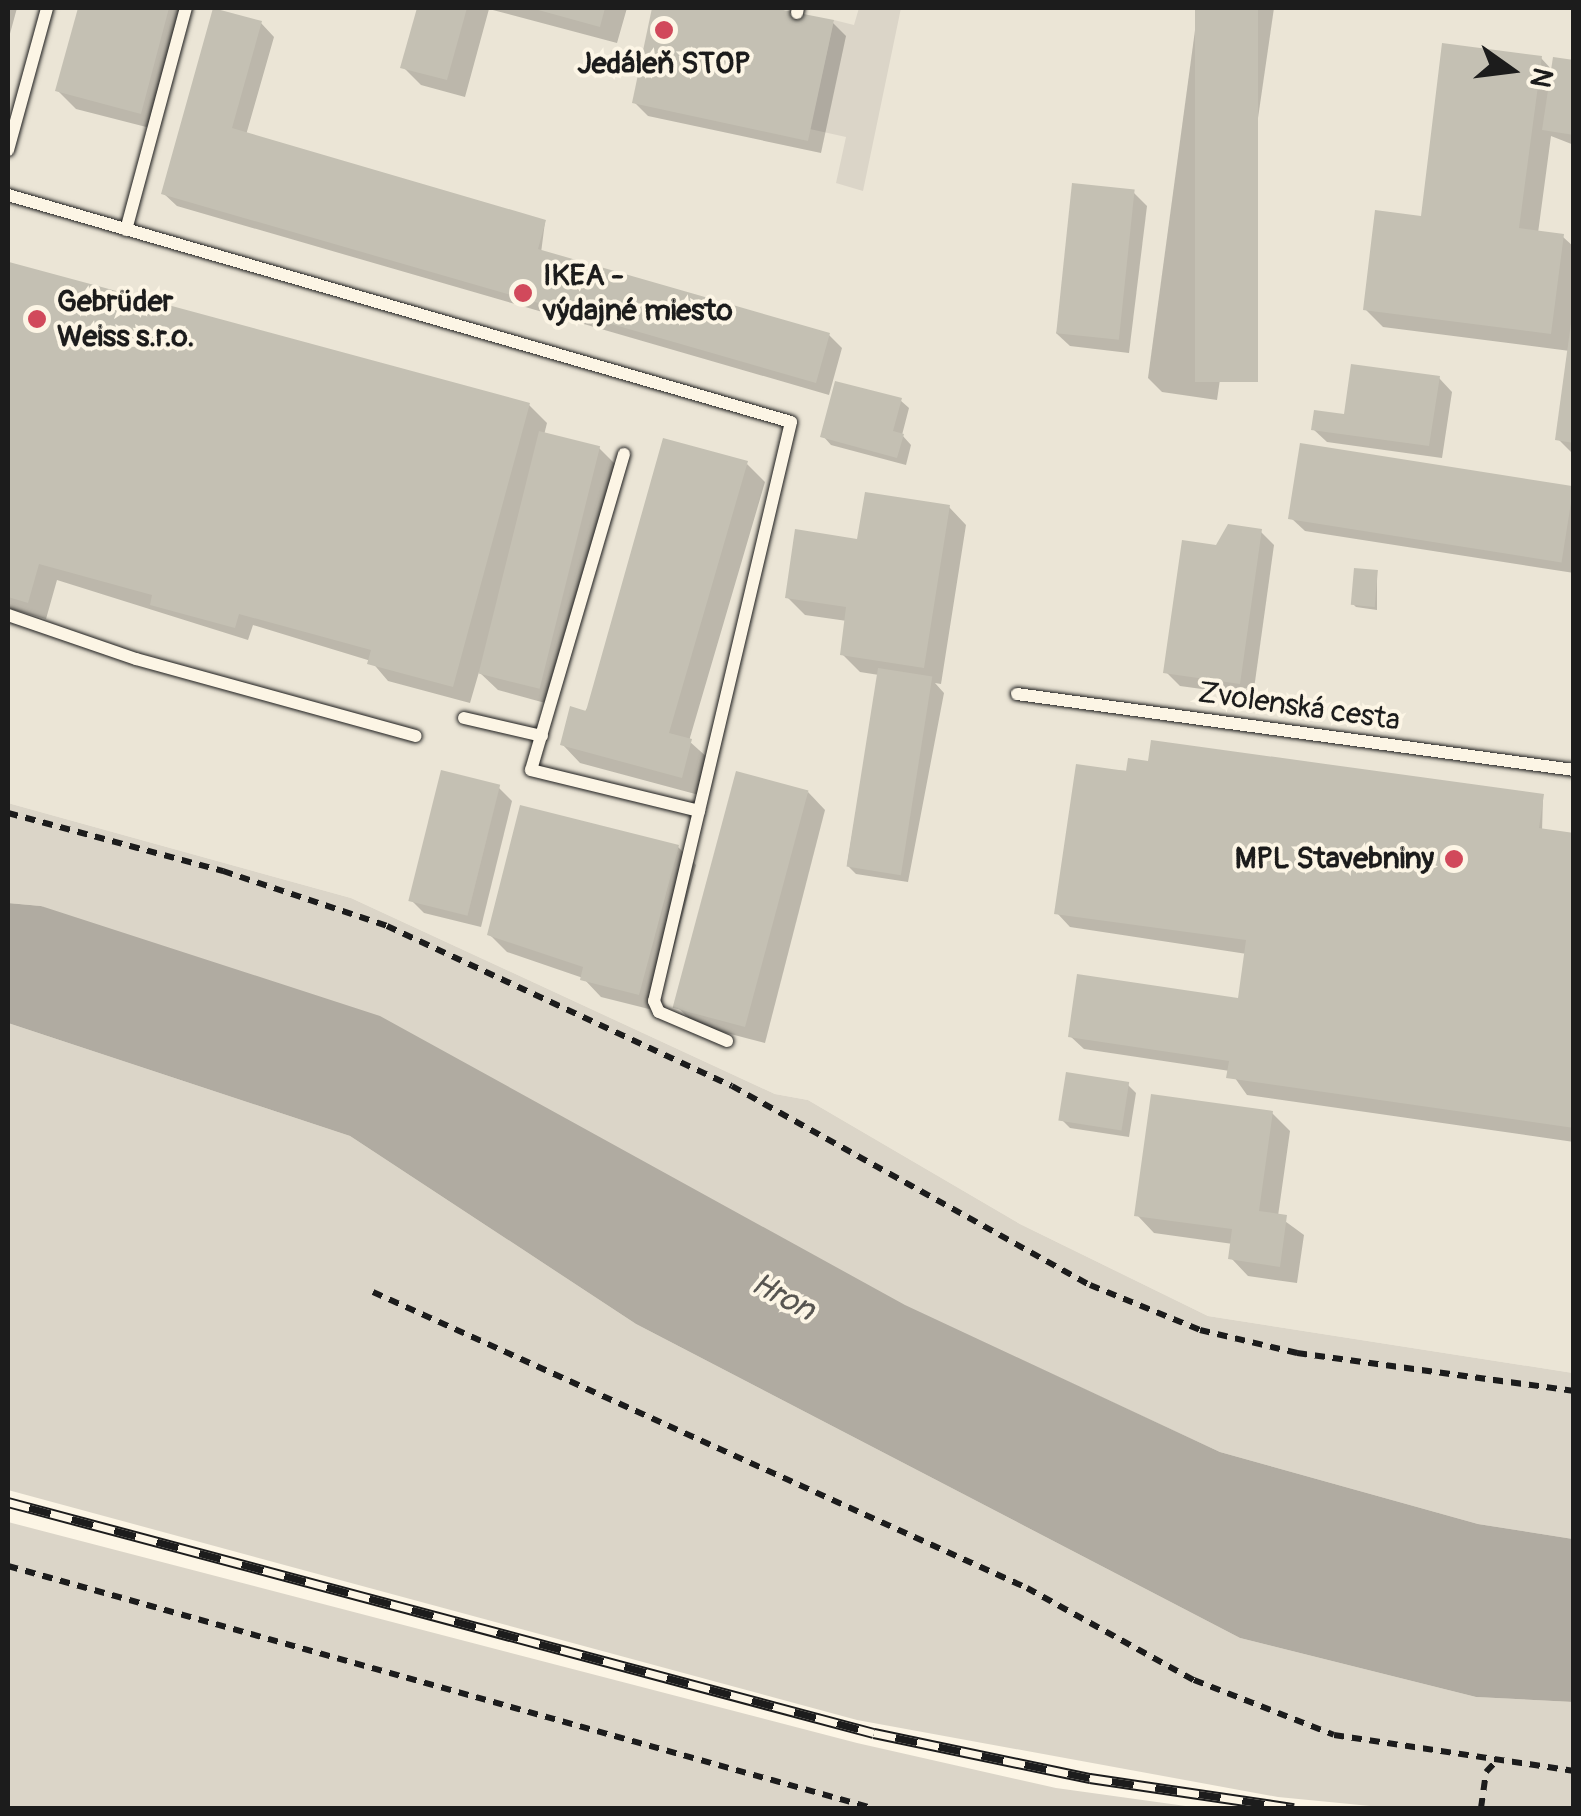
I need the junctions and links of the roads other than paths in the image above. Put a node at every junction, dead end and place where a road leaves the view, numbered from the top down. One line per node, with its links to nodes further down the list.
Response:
1 (47, 8): 3 (lane)
2 (186, 8): 6 (lane)
3 (14, 102): 4 (lane)
4 (8, 150)
5 (8, 195): 6 (lane)
6 (126, 230): 14 (lane)
7 (624, 454): 12 (lane)
8 (8, 615): 11 (lane)
9 (1017, 694): 13 (lane, Zvolenská cesta)
10 (464, 718): 12 (lane)
11 (416, 736)
12 (542, 736): 14 (lane)
13 (1574, 770)
14 (699, 812): 15 (lane)
15 (727, 1040)

